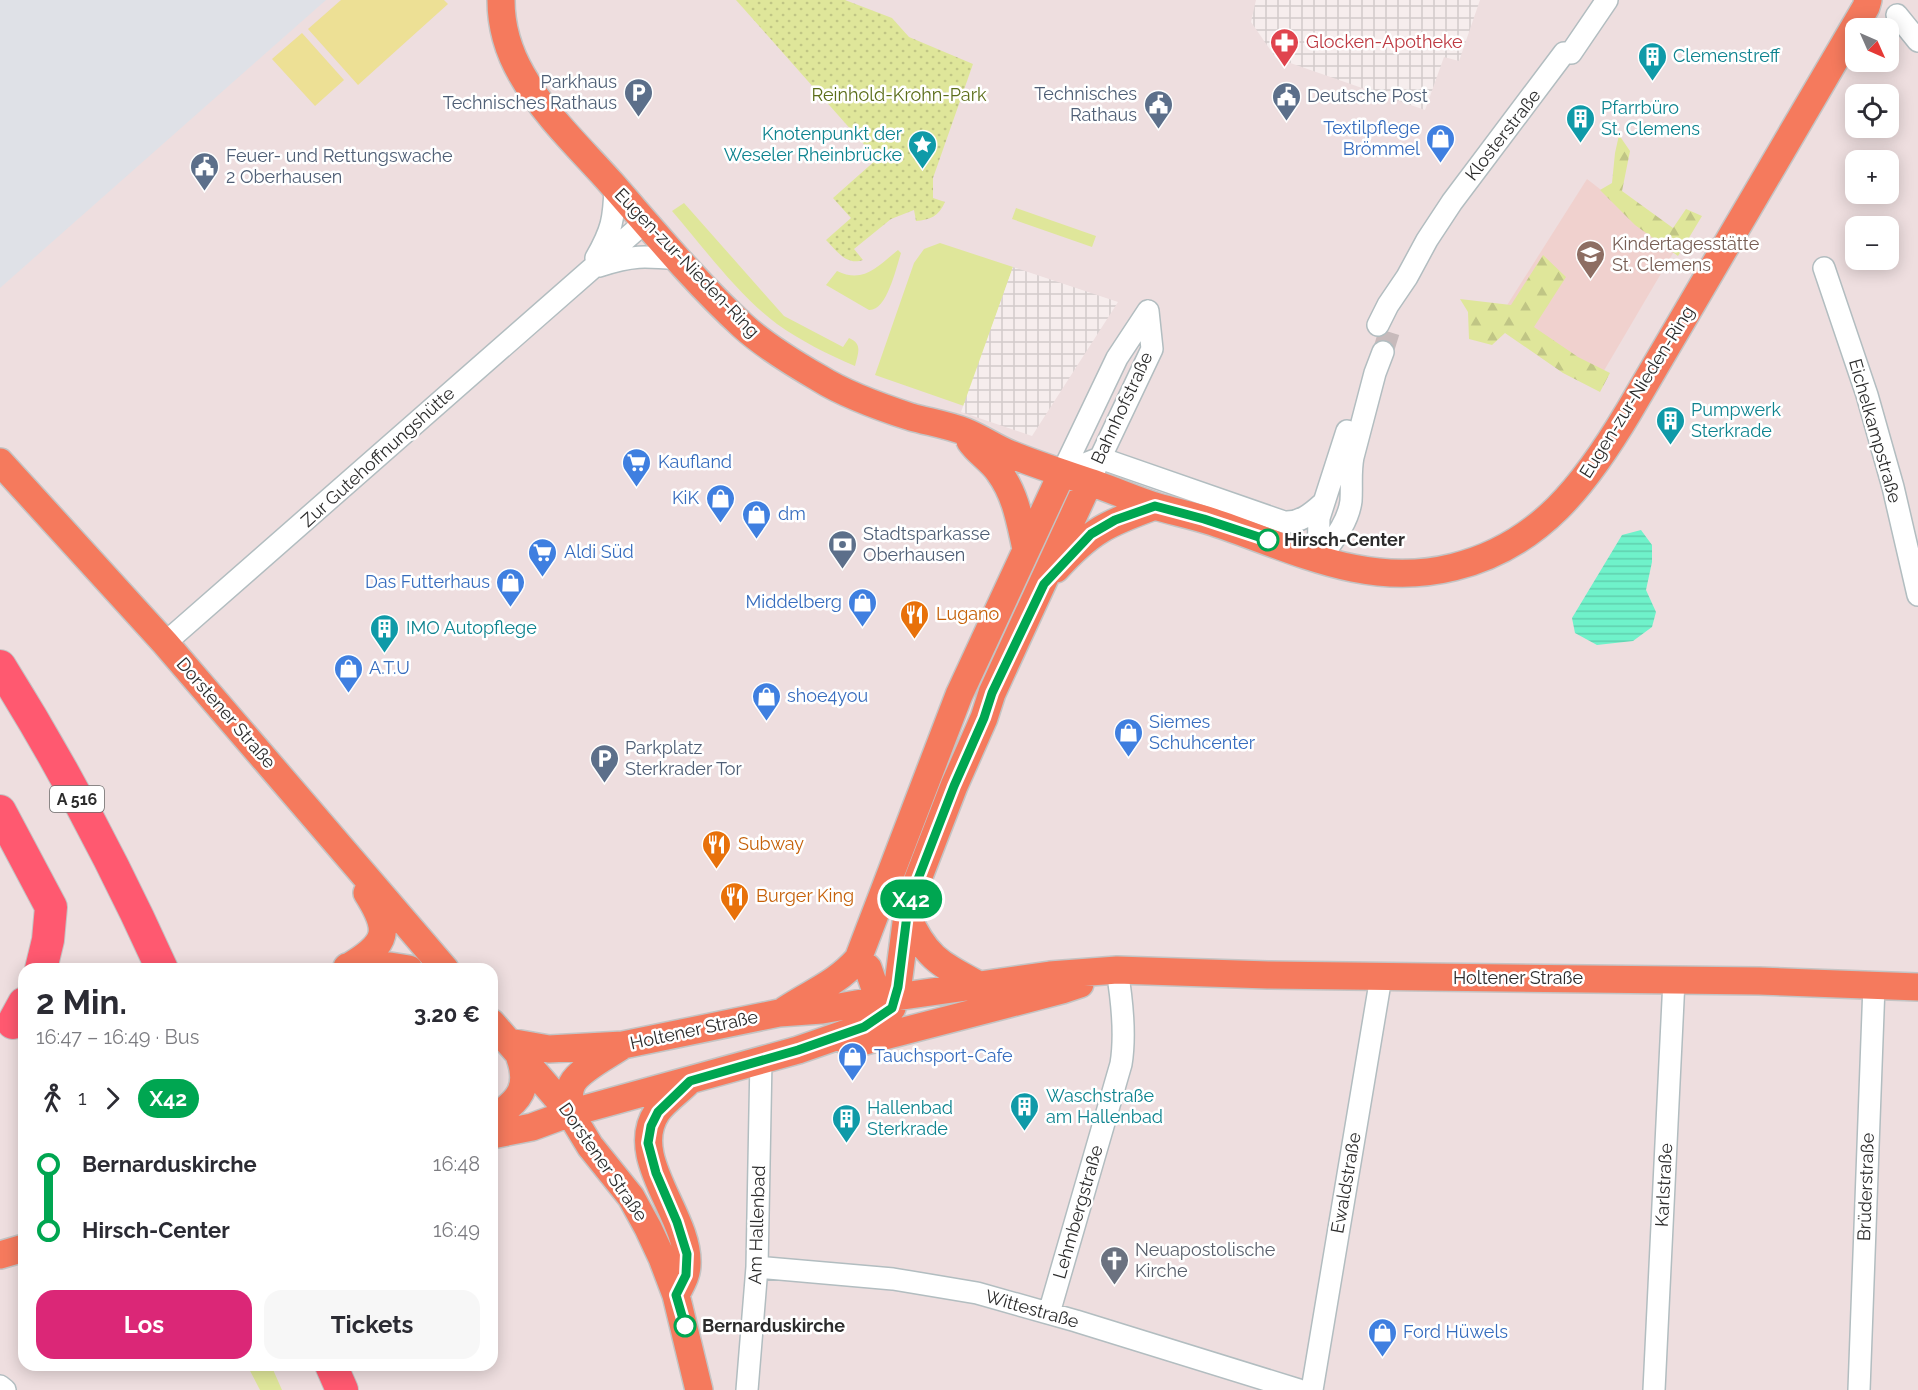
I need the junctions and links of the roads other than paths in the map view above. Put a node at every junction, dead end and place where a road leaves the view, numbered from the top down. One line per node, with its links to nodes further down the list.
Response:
1 (501, 0): 6 (main road, Eugen-zur-Nieden-Ring)
2 (1607, 0): 11 (street, Klosterstraße)
3 (1868, 0): 20 (main road, Eugen-zur-Nieden-Ring)
4 (1897, 15): 5 (street)
5 (1918, 41)
6 (615, 187): 7 (main road, Eugen-zur-Nieden-Ring); 10 (street, Zur Gutehoffnungshütte)
7 (645, 222): 8 (main road, Eugen-zur-Nieden-Ring); 10 (street, Zur Gutehoffnungshütte)
8 (679, 259): 10 (street, Zur Gutehoffnungshütte); 12 (main road, Eugen-zur-Nieden-Ring)
9 (1824, 268): 22 (street, Eichelkampstraße)
10 (590, 269): 23 (street, Zur Gutehoffnungshütte)
11 (1384, 327)
12 (965, 432): 15 (main road, Eugen-zur-Nieden-Ring); 19 (main road)
13 (1100, 458): 15 (street); 15 (street, Bahnhofstraße); 16 (street, Bahnhofstraße); 18 (street)
14 (0, 462): 23 (main road, Dorstener Straße)
15 (1062, 473): 16 (main road, Eugen-zur-Nieden-Ring); 19 (main road, Bahnhofstraße)
16 (1089, 482): 17 (main road, Eugen-zur-Nieden-Ring); 21 (main road, Bahnhofstraße)
17 (1155, 506): 20 (main road, Eugen-zur-Nieden-Ring); 21 (main road)
18 (1316, 509): 20 (street); 20 (street)
19 (1026, 549): 28 (main road, Bahnhofstraße)
20 (1318, 561)
21 (1044, 584): 27 (main road, Bahnhofstraße)
22 (1917, 584)
23 (165, 644): 26 (main road, Dorstener Straße)
24 (0, 666): 30 (highway, A 516)
25 (0, 811): 29 (highway)
26 (330, 834): 31 (main road); 32 (main road, Dorstener Straße)
27 (907, 915): 36 (main road); 39 (main road, Bahnhofstraße)
28 (858, 959): 39 (main road); 40 (main road, Bahnhofstraße)
29 (42, 963)
30 (159, 963)
31 (352, 963)
32 (441, 963)
33 (1118, 970): 34 (main road, Holtener Straße); 36 (main road, Holtener Straße); 41 (main road, Holtener Straße); 54 (street, Lehmbergstraße)
34 (1381, 977): 35 (main road, Holtener Straße); 62 (street, Ewaldstraße)
35 (1674, 980): 37 (main road, Holtener Straße); 63 (street, Karlstraße)
36 (979, 985): 39 (main road, Holtener Straße)
37 (1874, 985): 38 (main road, Holtener Straße); 64 (street, Brüderstraße)
38 (1918, 987)
39 (889, 1002): 40 (main road, Holtener Straße); 41 (main road); 44 (main road, Holtener Straße)
40 (779, 1013): 43 (main road, Holtener Straße)
41 (924, 1027): 44 (main road, Holtener Straße)
42 (507, 1040): 43 (main road, Holtener Straße); 47 (main road, Dorstener Straße); 48 (main road)
43 (623, 1045): 47 (main road)
44 (798, 1050): 45 (main road, Holtener Straße)
45 (761, 1059): 46 (main road, Holtener Straße); 52 (street, Am Hallenbad)
46 (690, 1081): 47 (main road, Holtener Straße); 53 (main road)
47 (570, 1113): 49 (main road, Holtener Straße); 53 (main road, Dorstener Straße)
48 (498, 1114)
49 (498, 1134)
50 (18, 1250): 51 (main road)
51 (0, 1255)
52 (757, 1267): 54 (street, Wittestraße); 60 (street, Am Hallenbad)
53 (676, 1295): 59 (main road, Dorstener Straße)
54 (1049, 1313): 61 (street, Wittestraße)
55 (333, 1371): 58 (highway)
56 (0, 1386): 57 (street)
57 (5, 1390)
58 (342, 1390)
59 (699, 1390)
60 (747, 1390)
61 (1299, 1390)
62 (1312, 1390)
63 (1654, 1390)
64 (1859, 1390)

